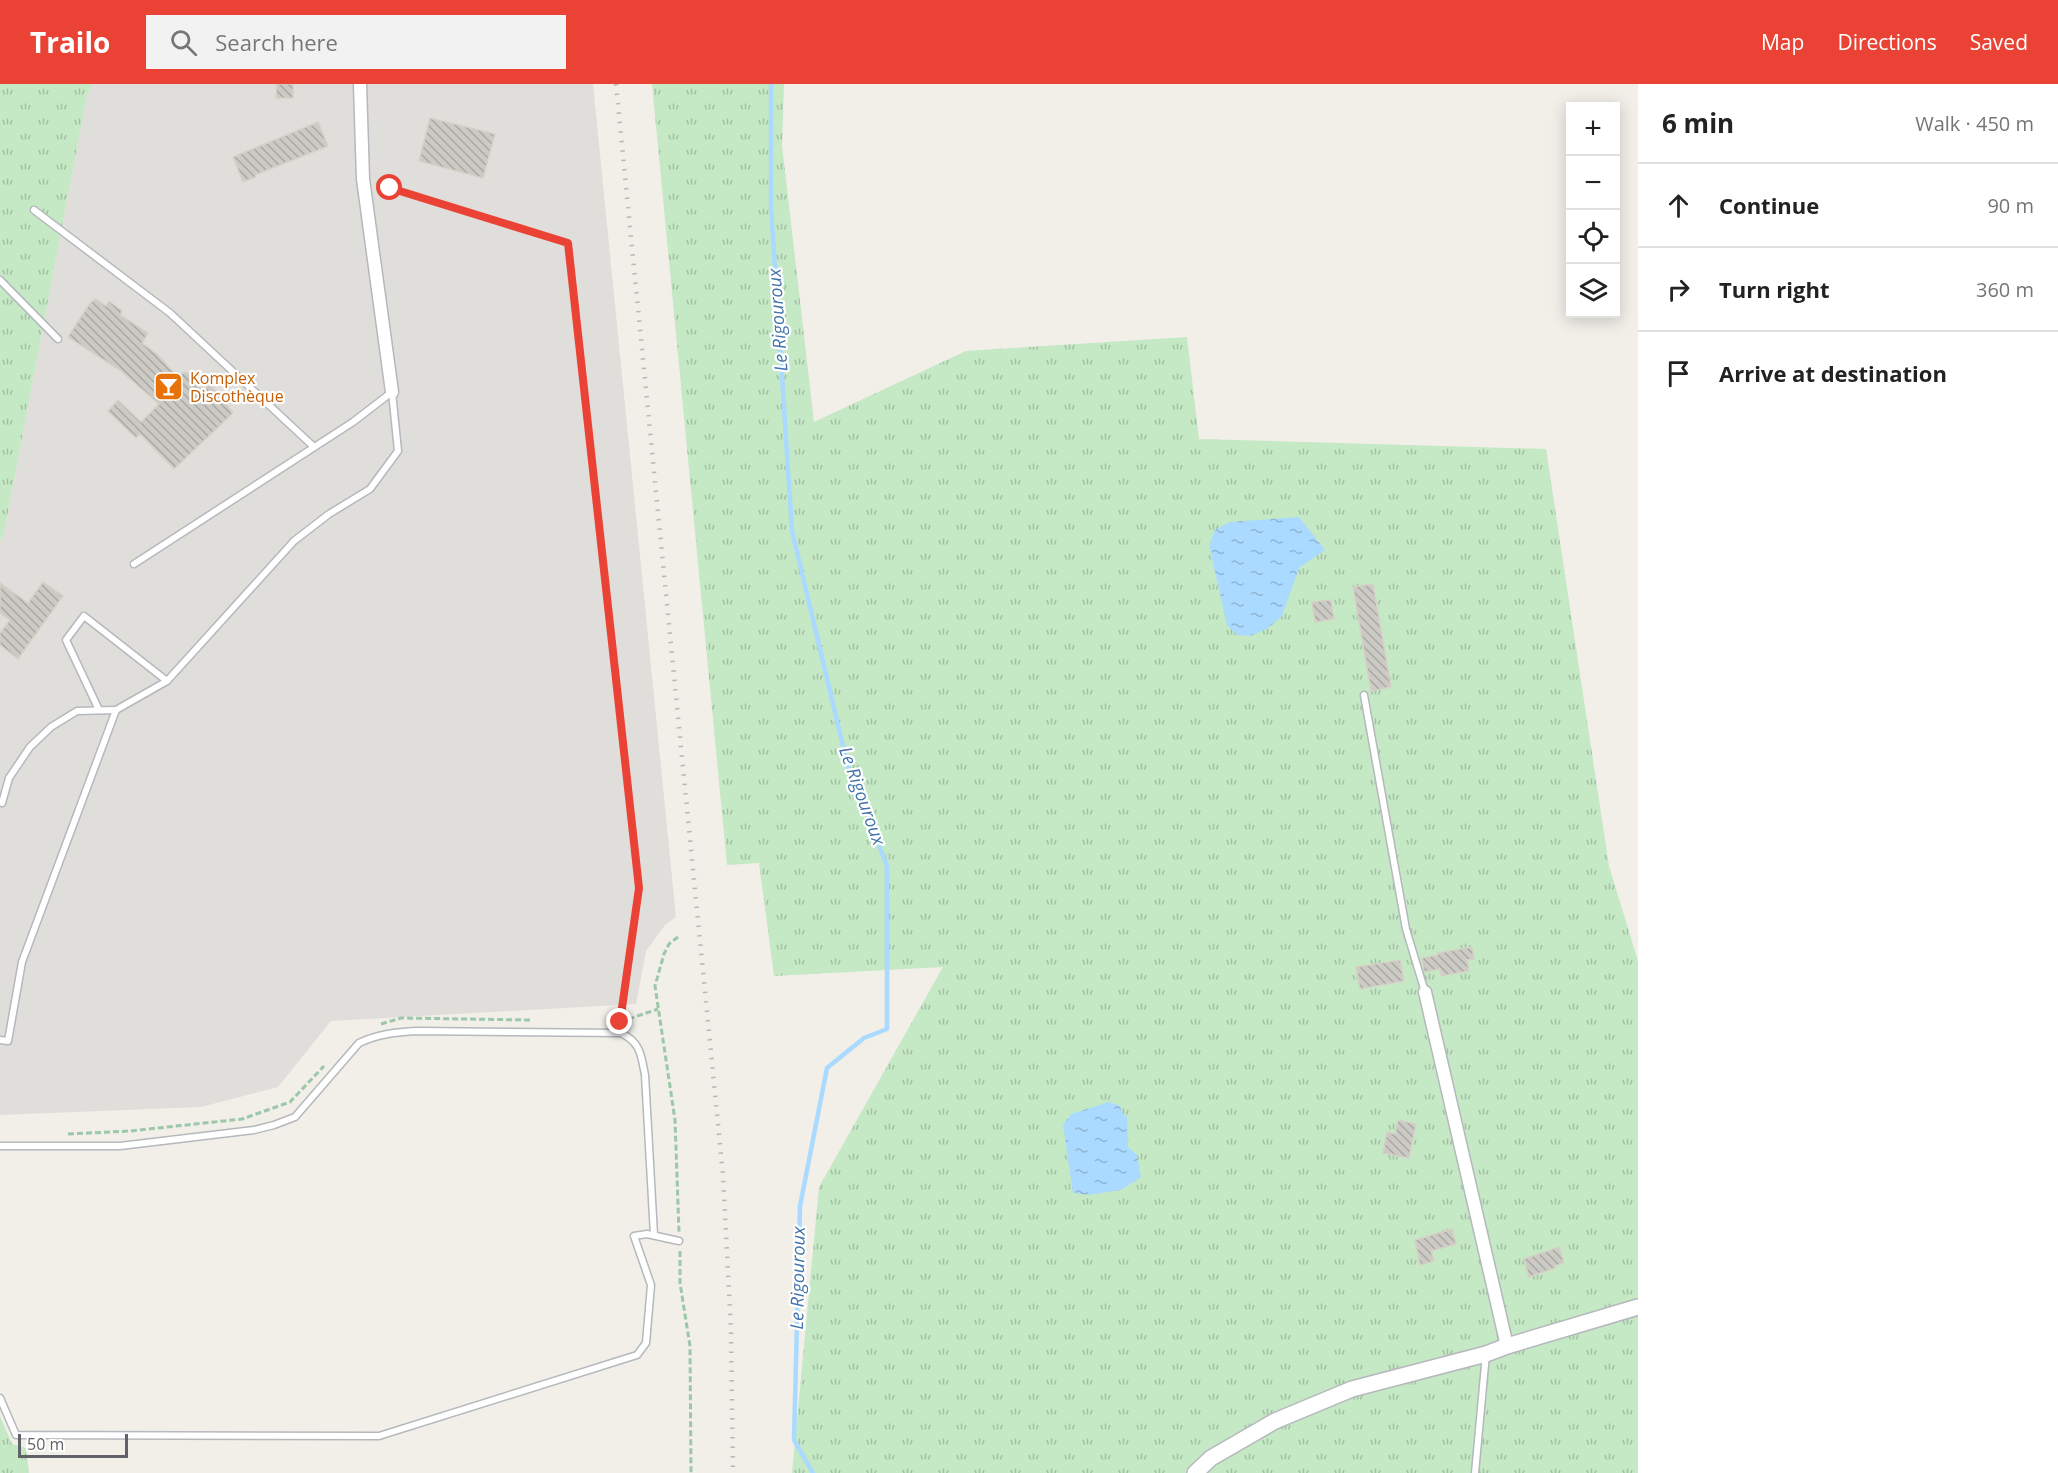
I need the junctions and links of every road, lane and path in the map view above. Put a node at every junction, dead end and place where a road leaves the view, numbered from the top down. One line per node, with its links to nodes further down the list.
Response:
1 (360, 84): 2 (street)
2 (363, 179): 6 (street); 18 (path)
3 (34, 210): 7 (lane)
4 (0, 280): 5 (lane)
5 (58, 339)
6 (392, 392): 7 (lane); 9 (lane)
7 (314, 447): 8 (lane)
8 (134, 564)
9 (167, 681): 11 (lane); 12 (lane)
10 (1364, 695): 16 (lane)
11 (99, 710): 12 (lane); 13 (lane)
12 (116, 710): 19 (lane)
13 (2, 792): 14 (lane)
14 (2, 803)
15 (678, 937): 17 (path)
16 (1425, 992): 24 (street)
17 (658, 1009)
18 (620, 1022)
19 (0, 1040)
20 (0, 1146): 21 (lane)
21 (654, 1235): 22 (lane); 26 (lane)
22 (679, 1241)
23 (1638, 1307): 24 (street)
24 (1507, 1346): 25 (street)
25 (1486, 1354): 27 (street); 28 (lane)
26 (0, 1398)
27 (1195, 1473)
28 (1475, 1473)

